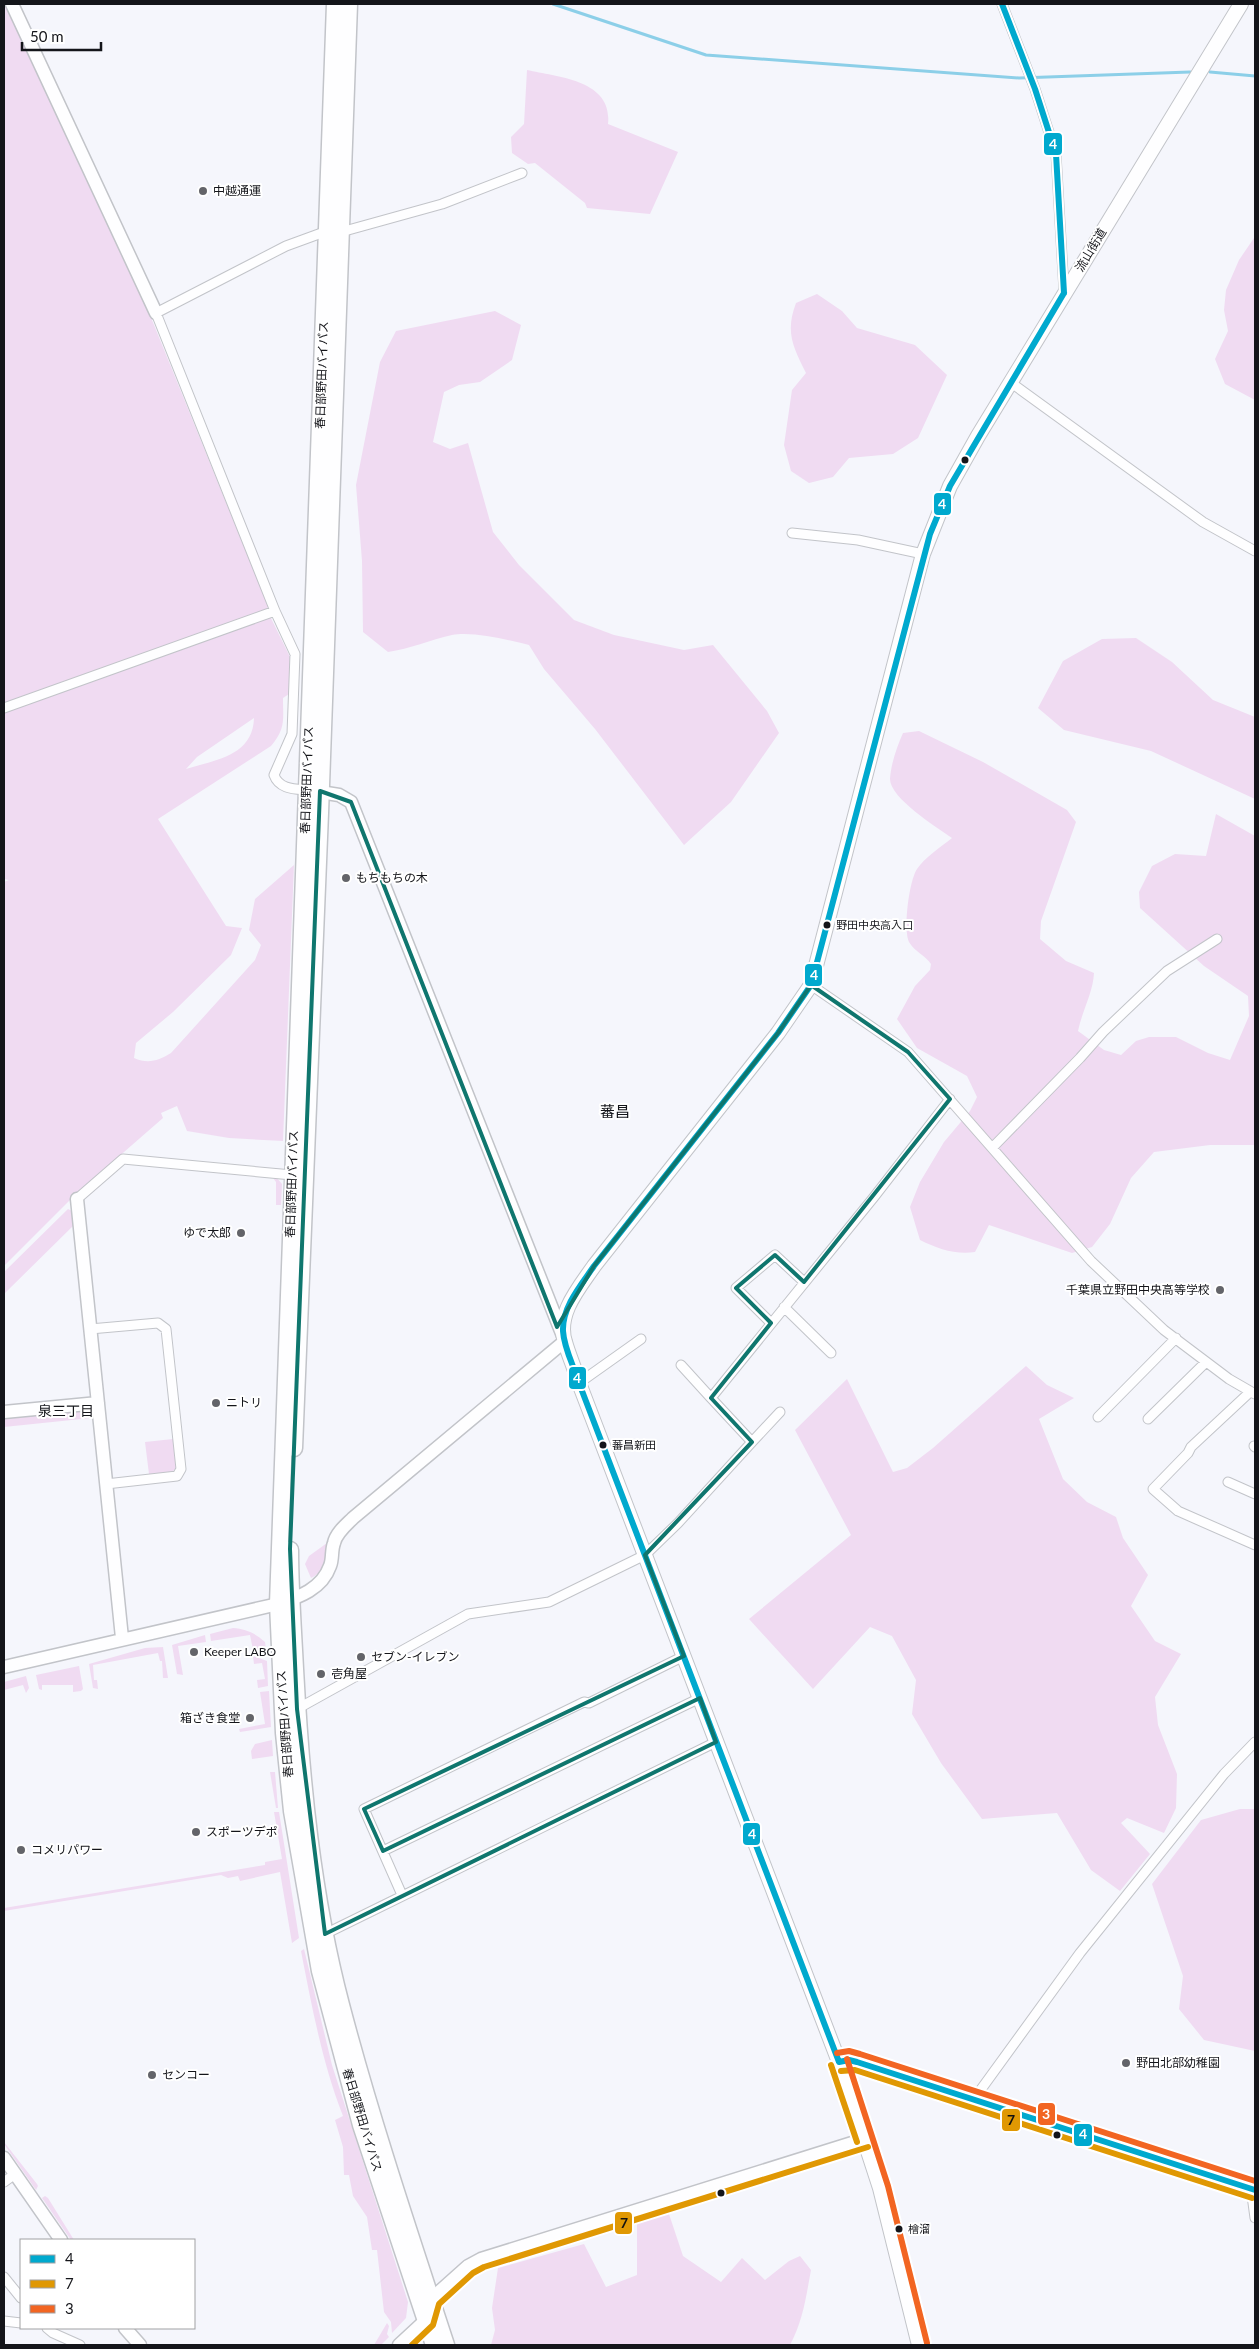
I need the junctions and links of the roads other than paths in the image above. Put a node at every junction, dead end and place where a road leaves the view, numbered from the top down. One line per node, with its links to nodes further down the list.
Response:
1 (12, 4): 9 (street)
2 (336, 4): 7 (highway, 春日部野田バイパス)
3 (349, 4): 7 (highway, 春日部野田バイパス)
4 (1002, 4): 8 (street)
5 (1241, 4): 8 (main road, 流山街道)
6 (522, 173): 7 (street)
7 (334, 232): 9 (street); 16 (highway, 春日部野田バイパス)
8 (1064, 293): 10 (main road, 流山街道)
9 (156, 313): 14 (street)
10 (1010, 382): 12 (street); 13 (main road, 流山街道)
11 (792, 533): 13 (street)
12 (1255, 551)
13 (923, 554): 18 (main road, 流山街道)
14 (275, 611): 15 (street); 16 (street)
15 (4, 708)
16 (313, 791): 21 (highway, 春日部野田バイパス); 29 (street); 47 (highway, 春日部野田バイパス)
17 (1217, 939): 20 (street)
18 (811, 985): 19 (street); 29 (main road, 流山街道)
19 (950, 1099): 20 (street); 23 (street)
20 (992, 1148): 27 (street)
21 (292, 1175): 22 (street); 47 (highway, 春日部野田バイパス)
22 (77, 1199): 26 (street)
23 (804, 1282): 24 (street); 25 (street)
24 (784, 1307): 25 (street); 30 (street)
25 (771, 1323): 35 (street)
26 (90, 1330): 36 (street); 43 (street)
27 (1176, 1338): 31 (street); 39 (street)
28 (641, 1339): 33 (street)
29 (564, 1341): 33 (main road, 流山街道); 47 (street)
30 (831, 1353)
31 (1206, 1362): 34 (street); 40 (street)
32 (681, 1365): 35 (street)
33 (579, 1383): 46 (main road, 流山街道)
34 (1253, 1393): 45 (street)
35 (710, 1398): 41 (street)
36 (98, 1403): 37 (street); 43 (street)
37 (4, 1412)
38 (780, 1412): 41 (street)
39 (1098, 1417)
40 (1148, 1419)
41 (752, 1442): 46 (street)
42 (1228, 1482): 44 (street)
43 (106, 1484): 48 (street)
44 (1255, 1494)
45 (1255, 1545)
46 (645, 1555): 49 (main road, 流山街道); 52 (street)
47 (285, 1602): 48 (street); 52 (highway, 春日部野田バイパス); 70 (highway, 春日部野田バイパス)
48 (122, 1638): 50 (street)
49 (684, 1656): 51 (main road, 流山街道); 55 (street)
50 (4, 1667)
51 (700, 1698): 53 (main road, 流山街道); 55 (street)
52 (297, 1709): 57 (highway, 春日部野田バイパス)
53 (716, 1742): 56 (street); 58 (main road, 流山街道)
54 (1255, 1742): 59 (street)
55 (382, 1851): 56 (street)
56 (402, 1895): 57 (street)
57 (325, 1934): 69 (highway, 春日部野田バイパス)
58 (839, 2062): 59 (street); 60 (main road, 流山街道)
59 (974, 2099): 64 (street)
60 (865, 2139): 69 (street); 80 (main road, 流山街道)
61 (4, 2158): 62 (street)
62 (15, 2174): 63 (street); 66 (street)
63 (4, 2182)
64 (1253, 2189): 65 (street)
65 (1255, 2218)
66 (60, 2239)
67 (4, 2276): 68 (street)
68 (20, 2297)
69 (432, 2300): 70 (street); 79 (highway, 春日部野田バイパス)
70 (426, 2320): 77 (street); 78 (highway, 春日部野田バイパス)
71 (4, 2321): 72 (street)
72 (20, 2323)
73 (48, 2329): 75 (street)
74 (126, 2329): 76 (street)
75 (80, 2345)
76 (140, 2345)
77 (399, 2345)
78 (434, 2345)
79 (446, 2345)
80 (919, 2345)

